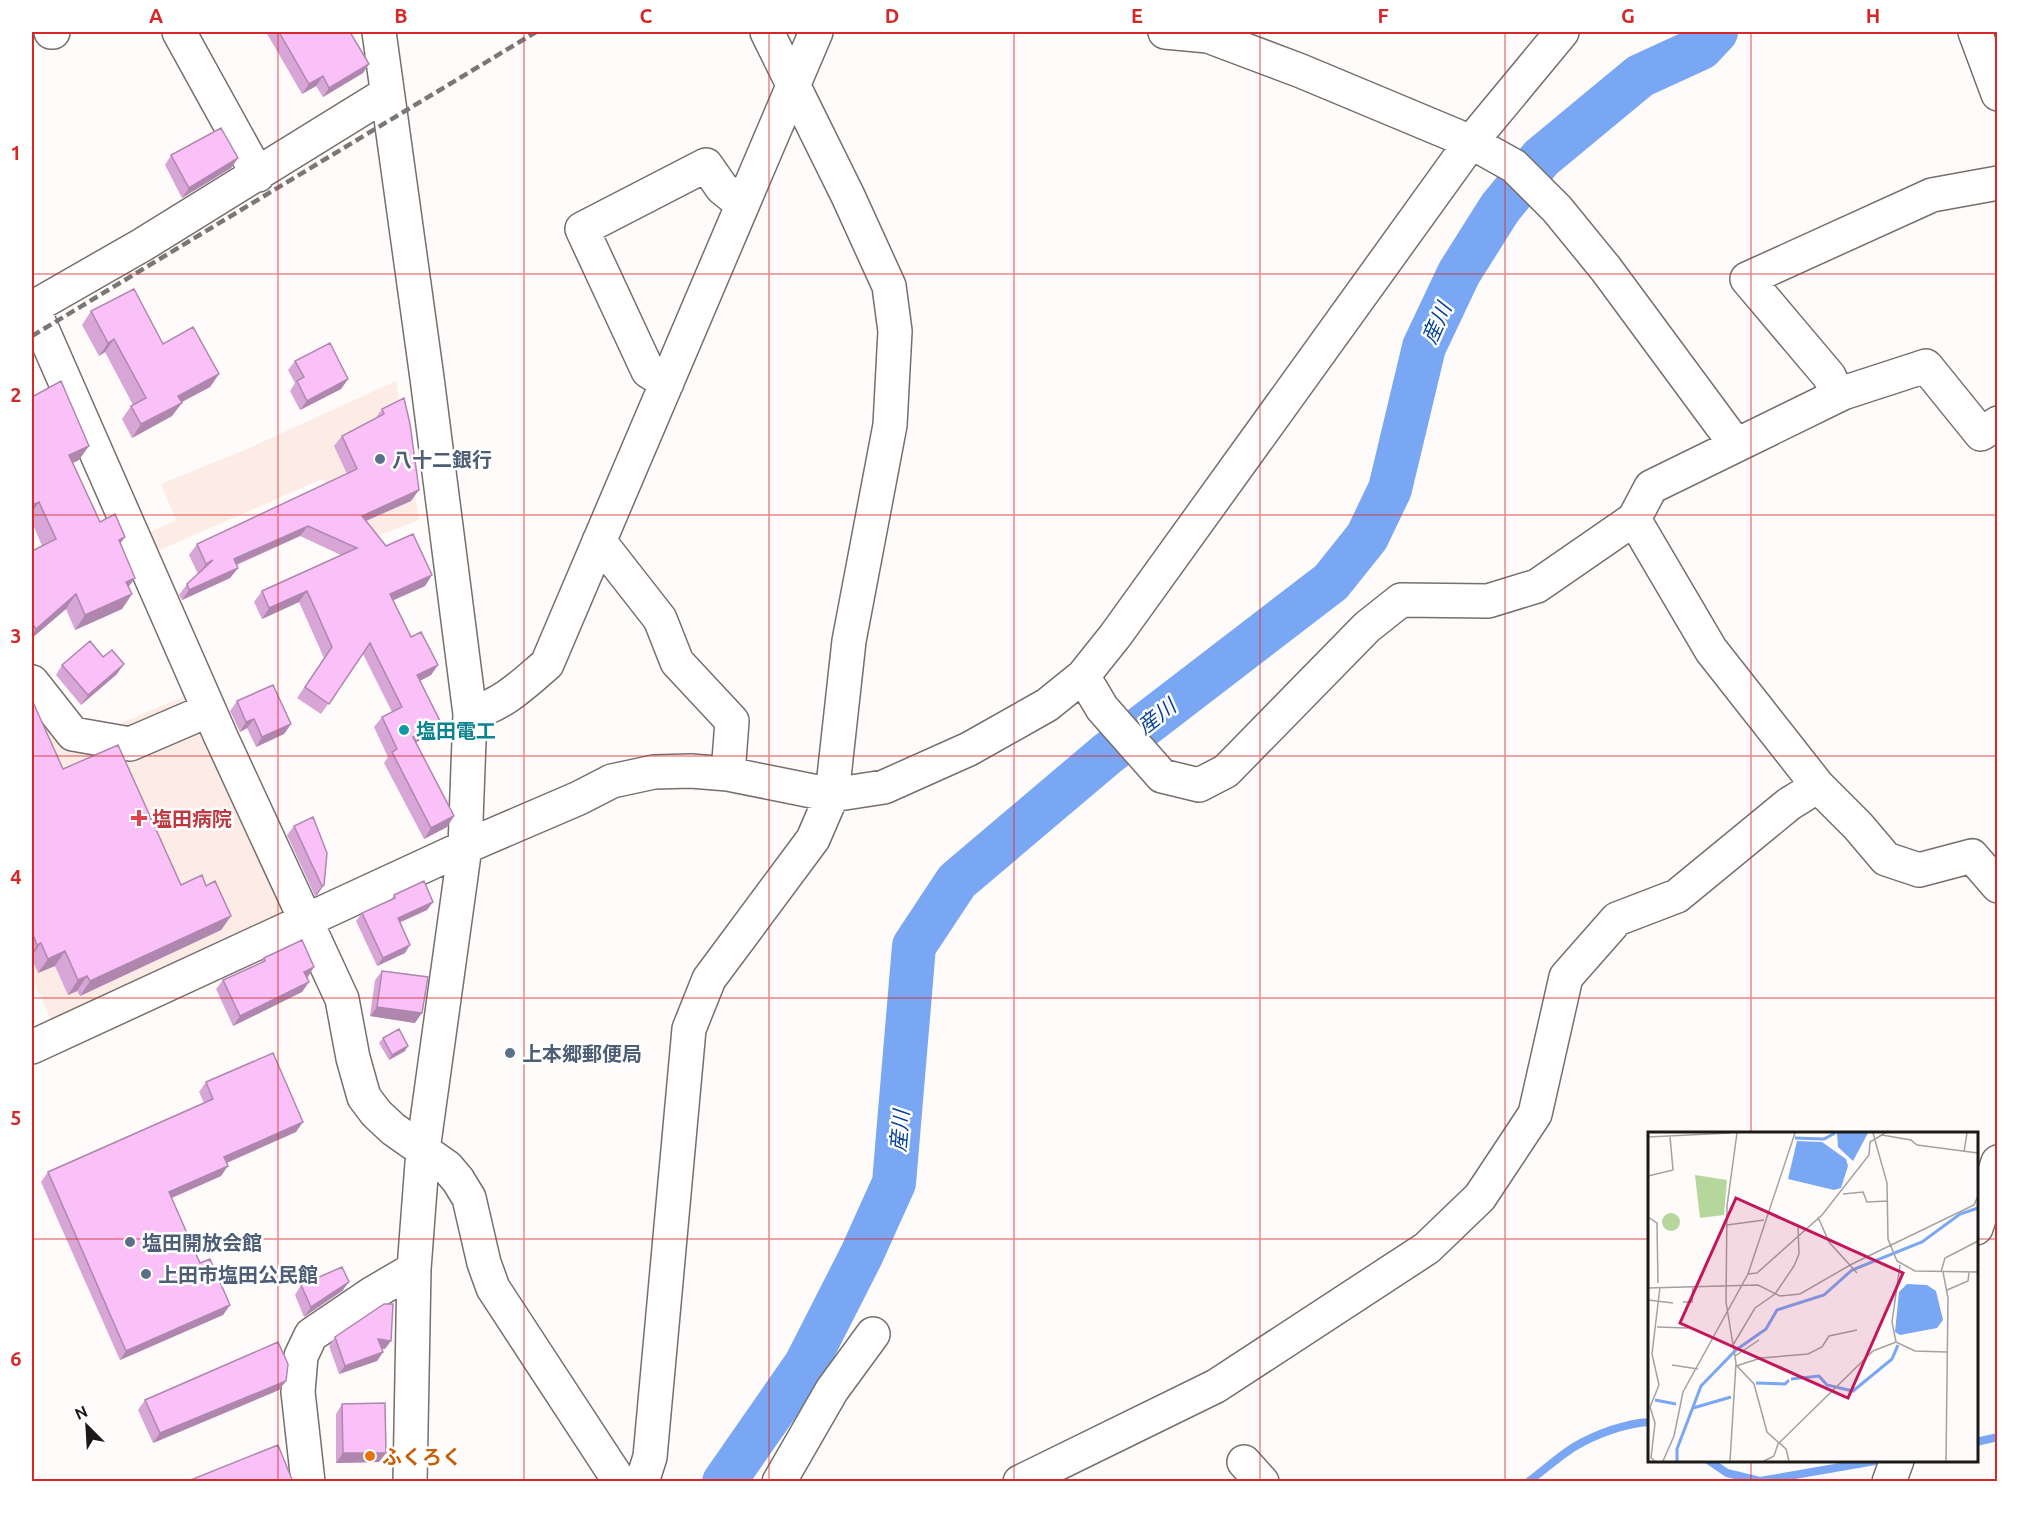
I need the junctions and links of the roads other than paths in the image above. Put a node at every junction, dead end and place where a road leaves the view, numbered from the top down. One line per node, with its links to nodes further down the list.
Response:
1 (179, 32): 13 (street)
2 (379, 32): 10 (street)
3 (766, 32): 9 (street)
4 (816, 32): 9 (street)
5 (1165, 32): 8 (street)
6 (1562, 32): 12 (street)
7 (1975, 32): 11 (street)
8 (1209, 34): 12 (street)
9 (793, 86): 15 (street); 30 (street)
10 (386, 94): 13 (street); 27 (street)
11 (1998, 94)
12 (1472, 142): 21 (street); 24 (street)
13 (258, 175): 16 (street)
14 (1998, 183): 19 (street)
15 (742, 204): 18 (street); 18 (street)
16 (32, 307): 17 (street)
17 (44, 372): 26 (street)
18 (667, 382): 23 (street)
19 (1838, 395): 20 (street); 21 (street)
20 (1998, 423)
21 (1736, 446): 22 (street)
22 (1634, 519): 24 (street); 29 (street)
23 (599, 541): 27 (street); 28 (street)
24 (1083, 676): 30 (street)
25 (32, 682): 26 (street)
26 (209, 710): 33 (street)
27 (470, 714): 31 (street)
28 (728, 774): 30 (street); 31 (street)
29 (1818, 786): 32 (street); 46 (street)
30 (832, 795): 44 (street)
31 (465, 847): 33 (street); 35 (street)
32 (1998, 886)
33 (305, 921): 34 (street); 35 (street)
34 (32, 1047)
35 (423, 1150): 38 (street); 43 (street)
36 (1998, 1162): 37 (street)
37 (1978, 1225)
38 (414, 1269): 41 (street); 42 (street)
39 (873, 1334): 45 (street)
40 (1897, 1462): 47 (street)
41 (308, 1482)
42 (410, 1482)
43 (620, 1482)
44 (642, 1482)
45 (779, 1482)
46 (1020, 1482)
47 (1889, 1482)

